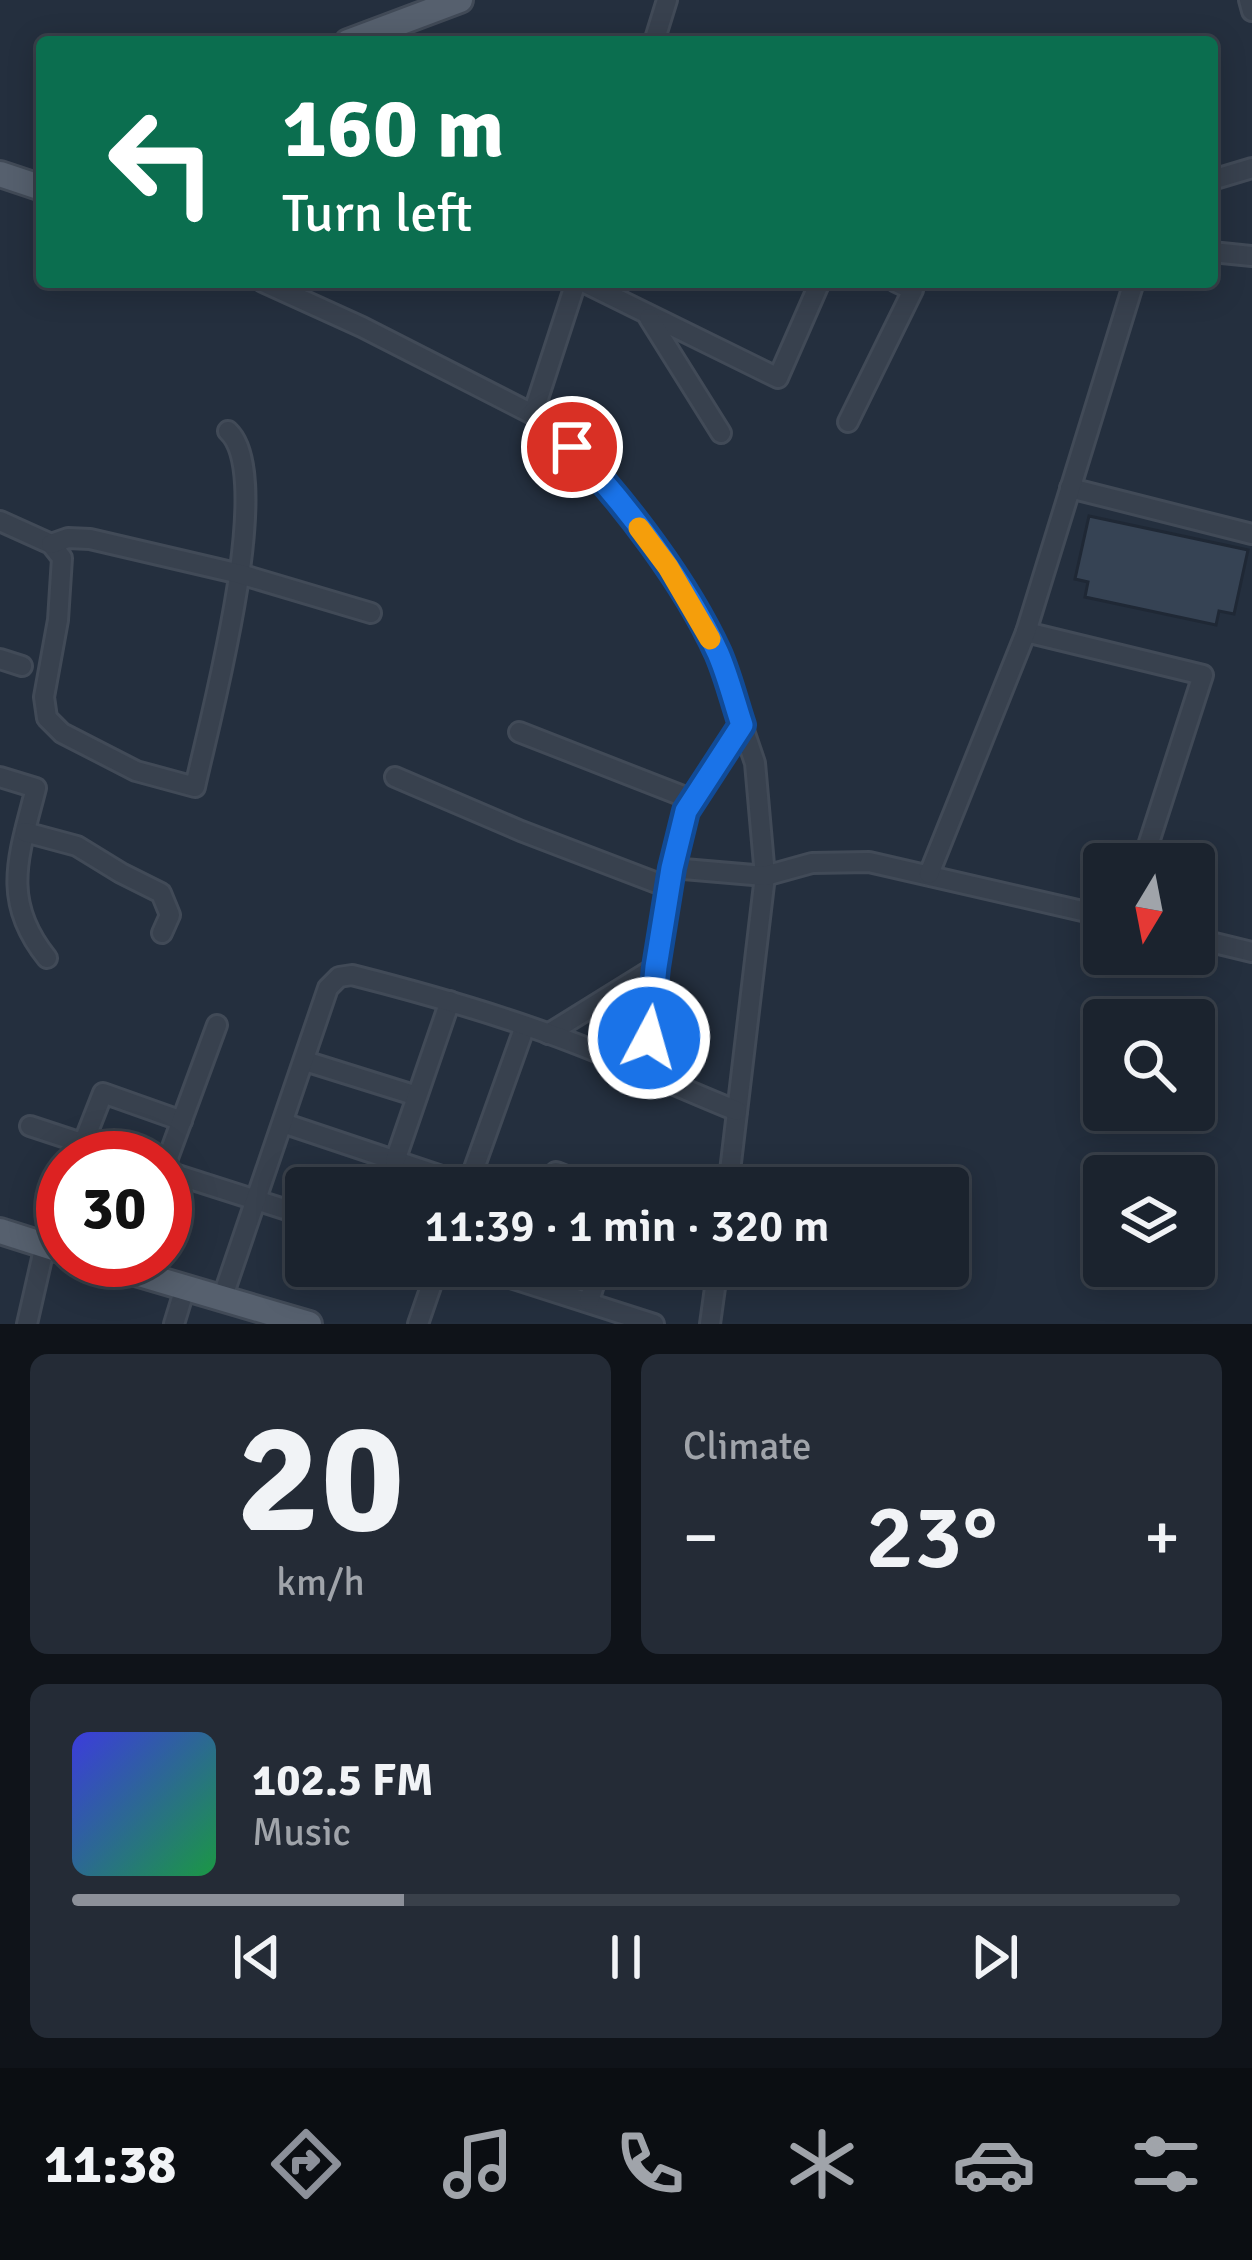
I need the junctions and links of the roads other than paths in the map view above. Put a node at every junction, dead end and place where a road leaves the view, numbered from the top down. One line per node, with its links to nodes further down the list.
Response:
1 (460, 0): 5 (main road)
2 (668, 0): 6 (street)
3 (1249, 0): 4 (street)
4 (1252, 11)
5 (364, 36)
6 (656, 36)
7 (1252, 168): 9 (street)
8 (0, 174): 10 (main road)
9 (1218, 178)
10 (36, 186)
11 (1218, 253): 12 (street)
12 (1252, 256)
13 (276, 288): 20 (street)
14 (578, 288): 20 (street)
15 (592, 288): 19 (street)
16 (817, 288): 19 (street)
17 (910, 288): 21 (street)
18 (1132, 288): 24 (street)
19 (646, 314): 23 (street)
20 (533, 414): 33 (street)
21 (848, 422)
22 (228, 431): 28 (street)
23 (722, 433)
24 (1070, 488): 26 (street); 30 (street)
25 (0, 521): 27 (street)
26 (1252, 534)
27 (51, 544): 28 (street); 28 (street)
28 (240, 574): 29 (street)
29 (371, 613)
30 (1026, 632): 39 (street); 40 (street)
31 (0, 659): 32 (street)
32 (22, 665)
33 (742, 725): 37 (street); 41 (street)
34 (518, 732): 37 (street)
35 (0, 777): 38 (street)
36 (395, 777): 42 (street)
37 (693, 800): 42 (street)
38 (25, 832): 44 (street); 47 (street)
39 (1149, 843)
40 (929, 874): 41 (street); 43 (street)
41 (765, 876): 42 (street); 56 (street)
42 (671, 878): 48 (street)
43 (1083, 911)
44 (162, 933)
45 (1215, 943): 46 (street)
46 (1252, 952)
47 (46, 958)
48 (656, 967): 52 (street); 54 (street)
49 (450, 1001): 51 (street); 53 (street); 55 (street)
50 (217, 1025): 57 (street)
51 (525, 1026): 52 (street); 65 (street)
52 (548, 1034): 54 (street)
53 (305, 1061): 55 (street); 58 (street)
54 (646, 1073): 56 (street)
55 (417, 1096): 63 (street)
56 (737, 1111): 66 (street)
57 (182, 1121): 61 (street); 62 (street)
58 (283, 1123): 63 (street); 68 (street)
59 (30, 1126): 60 (street)
60 (45, 1131)
61 (88, 1131)
62 (178, 1131)
63 (395, 1161): 64 (street)
64 (412, 1167)
65 (474, 1167)
66 (730, 1167)
67 (192, 1178): 68 (street)
68 (256, 1202): 69 (street); 79 (street)
69 (285, 1210)
70 (0, 1231): 71 (main road)
71 (36, 1242)
72 (40, 1287): 81 (street)
73 (182, 1287): 78 (main road)
74 (431, 1287): 84 (street)
75 (554, 1287): 80 (street)
76 (593, 1287): 80 (street)
77 (715, 1287): 86 (street)
78 (185, 1288): 79 (main road); 82 (street)
79 (222, 1299): 83 (main road)
80 (589, 1301): 85 (street)
81 (27, 1324)
82 (174, 1324)
83 (309, 1324)
84 (418, 1324)
85 (654, 1324)
86 (710, 1324)

